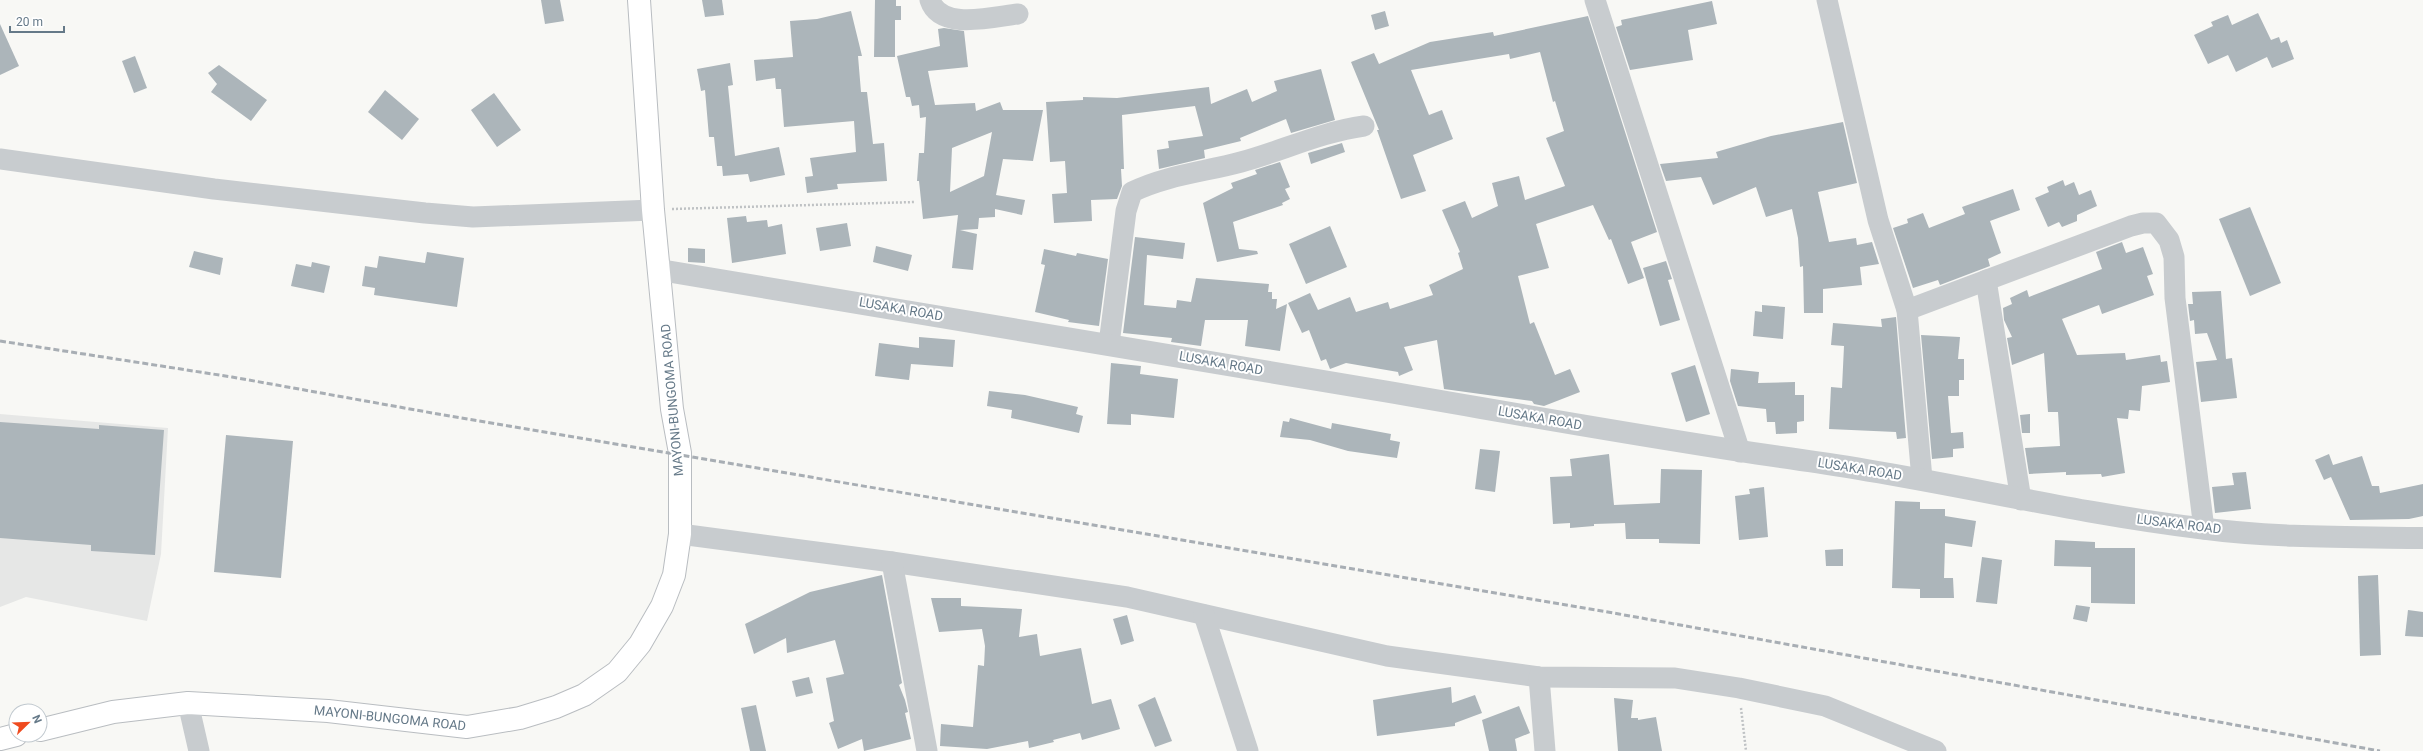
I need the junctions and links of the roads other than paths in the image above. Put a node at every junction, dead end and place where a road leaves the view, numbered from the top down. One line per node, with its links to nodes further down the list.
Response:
1 (639, 0): 8 (main road, MAYONI-BUNGOMA ROAD)
2 (930, 0): 5 (street)
3 (1595, 0): 13 (street)
4 (1827, 0): 11 (street)
5 (1018, 14)
6 (1364, 126): 12 (street)
7 (0, 159): 8 (street)
8 (653, 210): 9 (main road, MAYONI-BUNGOMA ROAD)
9 (660, 270): 12 (street, LUSAKA ROAD); 17 (main road, MAYONI-BUNGOMA ROAD)
10 (1986, 280): 11 (street); 15 (street); 16 (street)
11 (1907, 310): 14 (street)
12 (1109, 344): 13 (street, LUSAKA ROAD)
13 (1740, 452): 14 (street, LUSAKA ROAD)
14 (1922, 479): 15 (street, LUSAKA ROAD)
15 (2021, 500): 16 (street, LUSAKA ROAD)
16 (2204, 529): 18 (street, LUSAKA ROAD)
17 (680, 534): 19 (street); 22 (main road, MAYONI-BUNGOMA ROAD)
18 (2423, 538)
19 (892, 562): 20 (street); 25 (street)
20 (1204, 615): 21 (street); 26 (street)
21 (1539, 677): 27 (street); 28 (street)
22 (188, 703): 23 (main road, MAYONI-BUNGOMA ROAD); 24 (street)
23 (48, 728)
24 (199, 751)
25 (927, 751)
26 (1248, 751)
27 (1545, 751)
28 (1936, 751)

